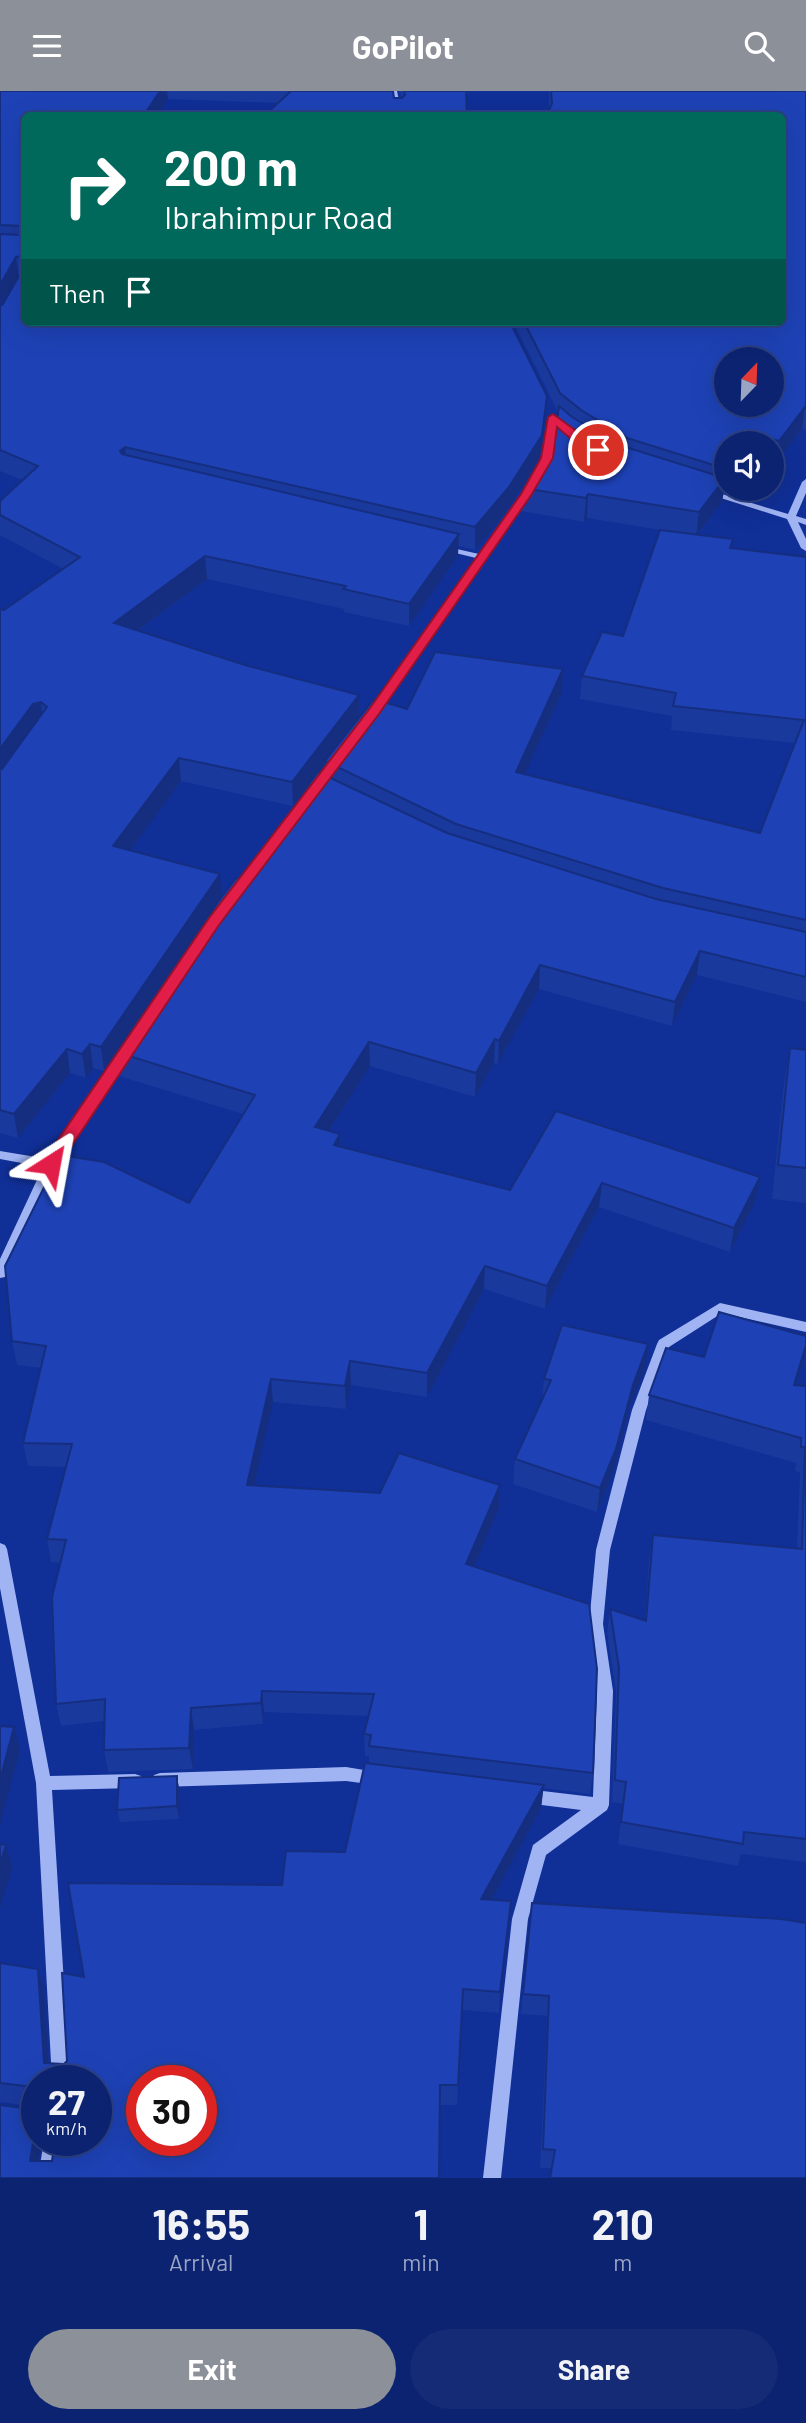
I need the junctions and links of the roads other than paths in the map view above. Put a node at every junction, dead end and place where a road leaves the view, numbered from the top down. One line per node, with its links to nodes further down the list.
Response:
1 (394, 91): 2 (street)
2 (398, 112)
3 (548, 406): 4 (street)
4 (540, 470)
5 (533, 482): 12 (street)
6 (806, 482): 8 (street)
7 (696, 488): 8 (street)
8 (791, 518): 9 (street); 11 (street)
9 (806, 522)
10 (431, 544): 12 (street)
11 (806, 548)
12 (482, 557): 13 (street)
13 (366, 722)
14 (324, 776): 15 (street)
15 (316, 786): 16 (street); 17 (street)
16 (328, 793)
17 (230, 900)
18 (136, 1037): 20 (street)
19 (0, 1155): 20 (street)
20 (51, 1164): 21 (street)
21 (0, 1273)
22 (806, 1327): 27 (street)
23 (0, 1549): 25 (street)
24 (386, 1779): 25 (street)
25 (44, 1783): 28 (street)
26 (507, 1793): 27 (street)
27 (601, 1805): 31 (street)
28 (60, 2065)
29 (50, 2156): 30 (street)
30 (47, 2178)
31 (492, 2178)

